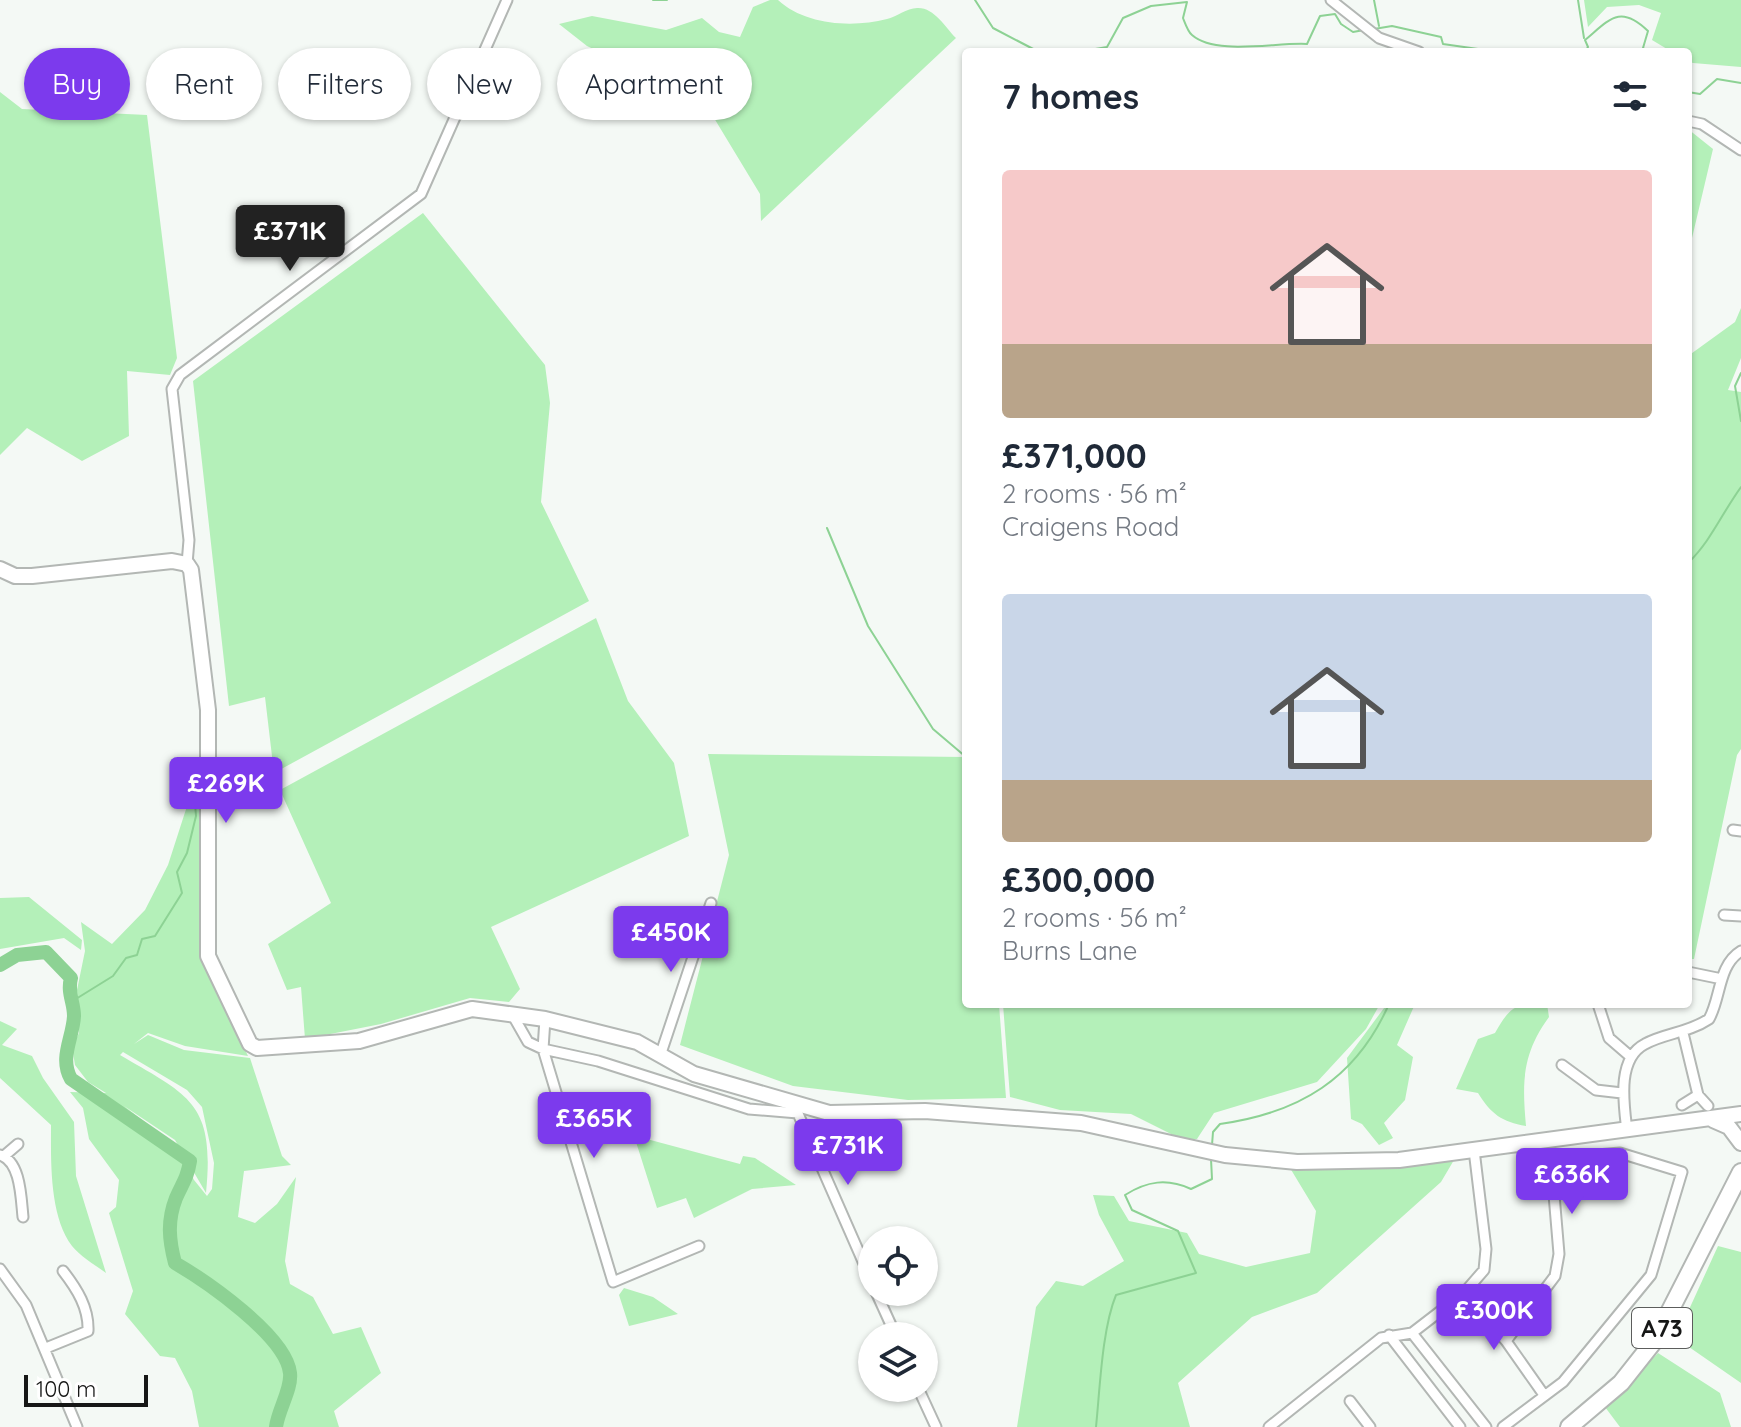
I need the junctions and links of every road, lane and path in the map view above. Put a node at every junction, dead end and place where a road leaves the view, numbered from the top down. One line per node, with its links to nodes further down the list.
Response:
1 (507, 0): 6 (street)
2 (1331, 0): 3 (street)
3 (1403, 48)
4 (1692, 122): 5 (street)
5 (1741, 150)
6 (187, 564): 7 (street); 15 (street)
7 (0, 569)
8 (711, 903): 19 (street)
9 (1724, 915): 10 (street)
10 (1741, 916)
11 (1741, 951): 13 (street)
12 (1692, 973): 13 (street)
13 (1722, 979): 17 (street)
14 (1599, 1008): 20 (street)
15 (512, 1014): 16 (street); 18 (street)
16 (545, 1019): 18 (street); 19 (street)
17 (1683, 1033): 20 (street); 23 (street)
18 (543, 1049): 26 (street); 37 (street)
19 (660, 1056): 26 (street)
20 (1631, 1057): 22 (street)
21 (1562, 1065): 22 (street)
22 (1622, 1093): 30 (street)
23 (1698, 1095): 24 (street); 25 (street)
24 (1682, 1105)
25 (1708, 1106)
26 (796, 1109): 33 (street); 38 (street)
27 (1741, 1114): 28 (street)
28 (1713, 1120): 30 (street); 31 (street)
29 (1741, 1124): 31 (street)
30 (1627, 1131): 33 (street)
31 (1740, 1142)
32 (18, 1144): 34 (street)
33 (1474, 1150): 41 (street)
34 (2, 1155): 36 (street)
35 (1741, 1172): 56 (main road, A73)
36 (23, 1217)
37 (699, 1246)
38 (858, 1250)
39 (0, 1269): 45 (street)
40 (63, 1271): 45 (street)
41 (1464, 1293): 42 (street); 44 (street)
42 (1412, 1333): 43 (street); 54 (street)
43 (1389, 1335): 51 (street); 53 (street)
44 (1506, 1341): 46 (street); 46 (street)
45 (46, 1348): 49 (street)
46 (1544, 1395): 55 (street)
47 (1350, 1401): 52 (street)
48 (924, 1402): 50 (street)
49 (77, 1427)
50 (936, 1427)
51 (1269, 1427)
52 (1370, 1427)
53 (1460, 1427)
54 (1486, 1427)
55 (1503, 1427)
56 (1569, 1427)

